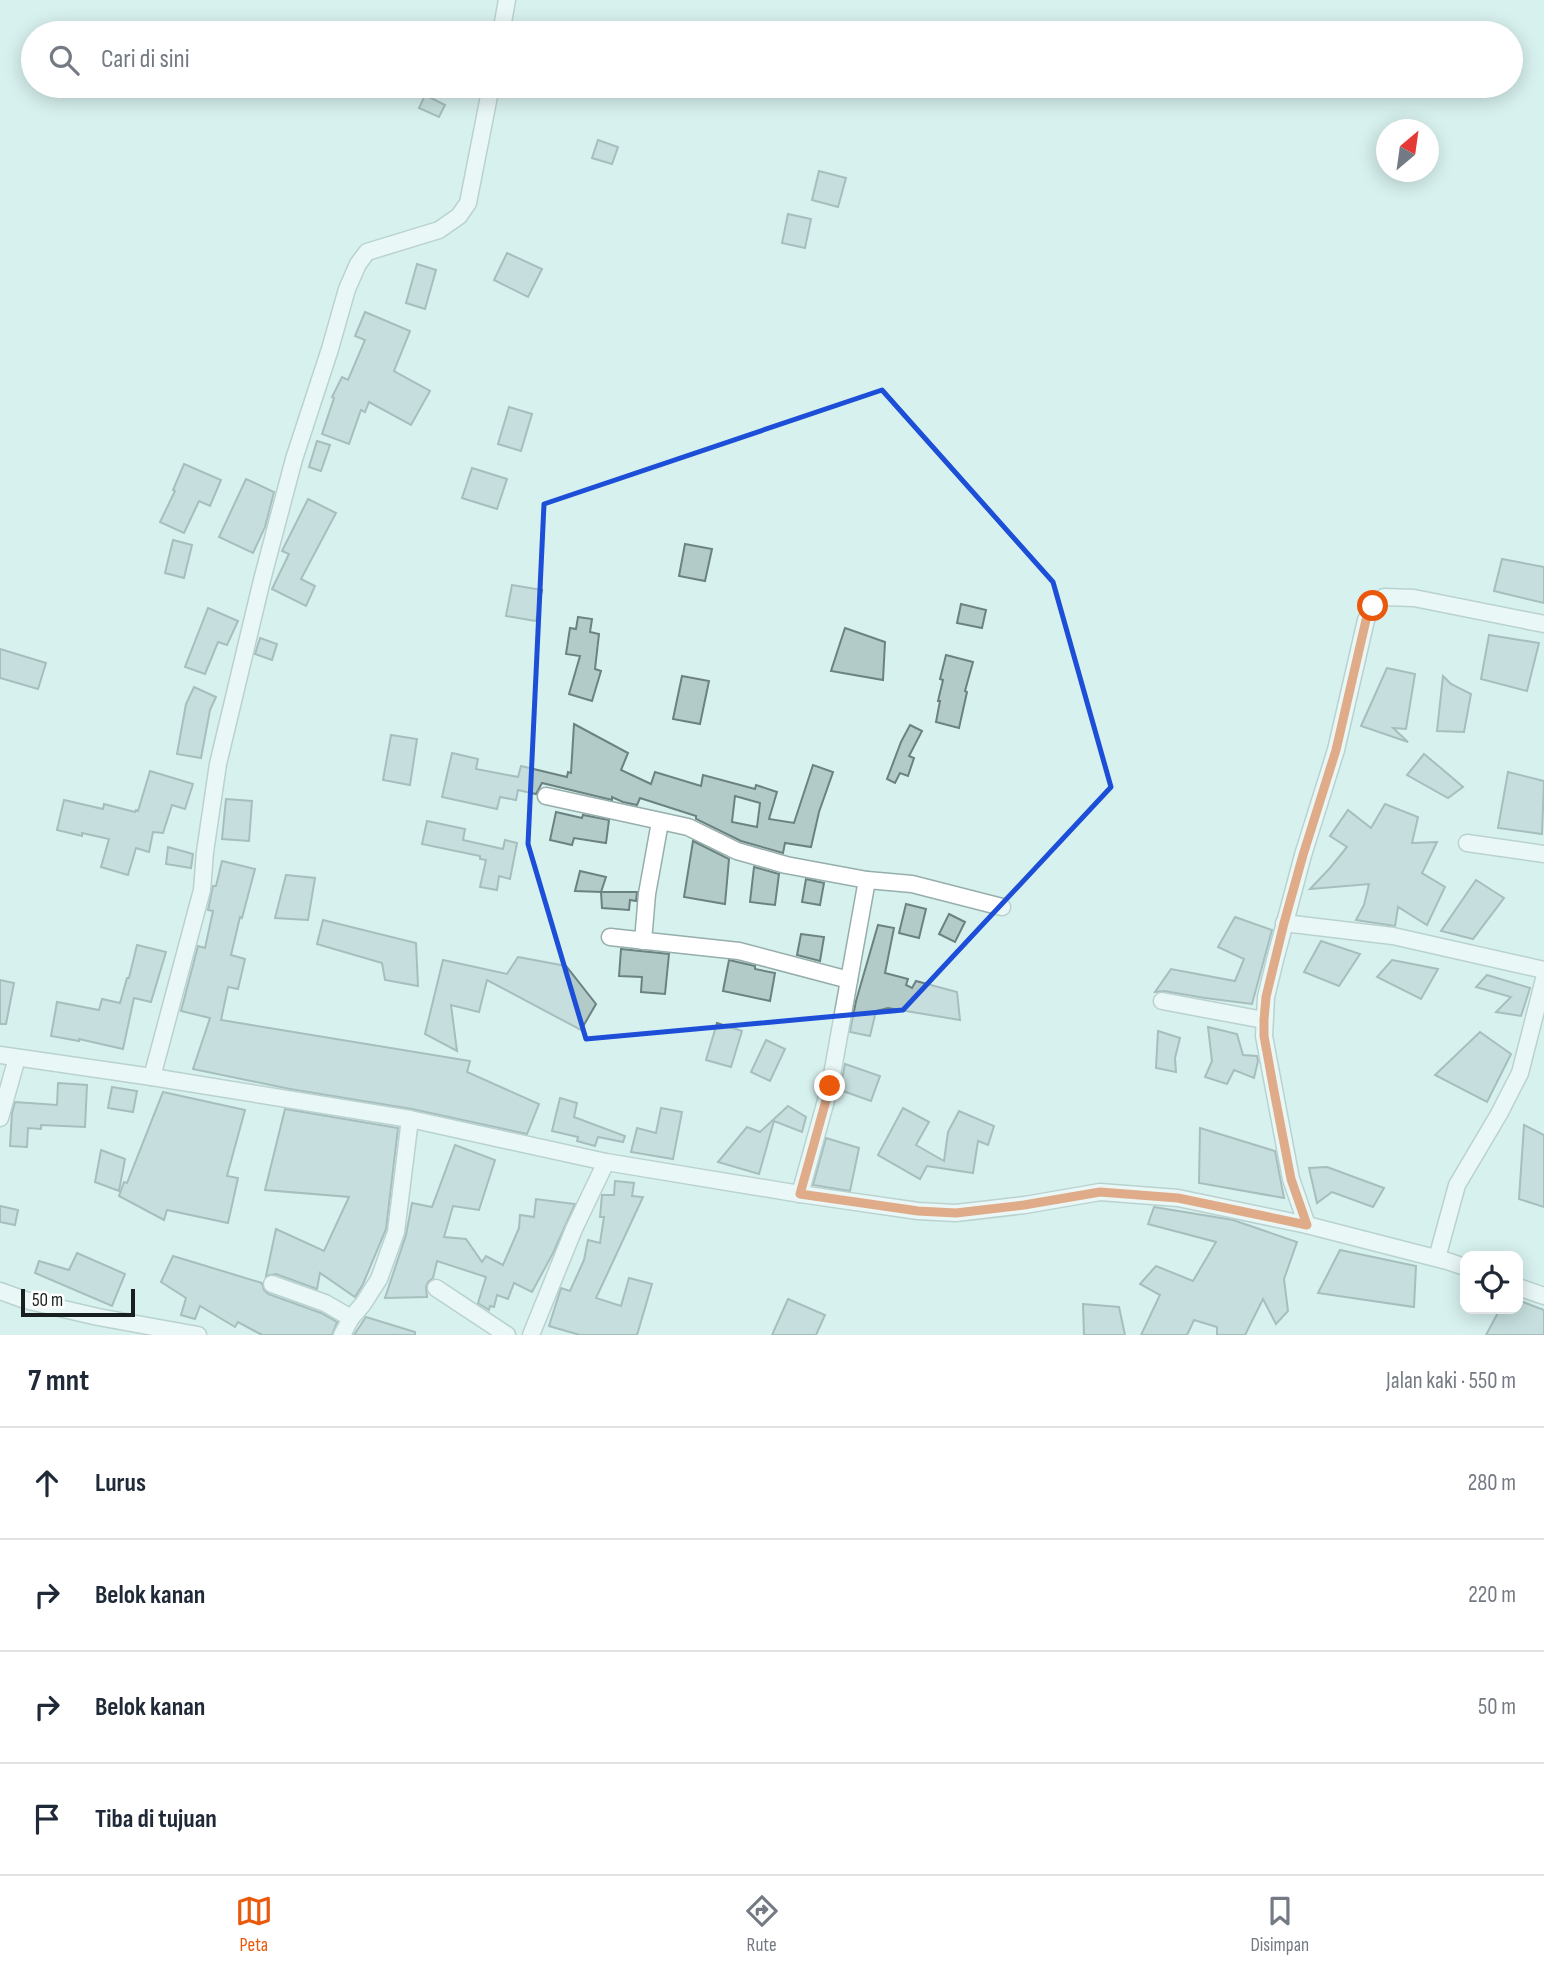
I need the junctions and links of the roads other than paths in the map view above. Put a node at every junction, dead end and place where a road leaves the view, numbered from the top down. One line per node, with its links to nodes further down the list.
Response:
1 (507, 0): 2 (street)
2 (503, 21)
3 (489, 98): 21 (street)
4 (1544, 624): 11 (street)
5 (546, 796): 6 (street)
6 (660, 822): 9 (street); 13 (street)
7 (1467, 843): 8 (street)
8 (1544, 854)
9 (867, 880): 10 (street); 16 (street)
10 (1002, 907)
11 (1284, 923): 14 (street); 18 (street)
12 (610, 937): 13 (street)
13 (643, 941): 16 (street)
14 (1544, 970)
15 (1544, 979): 27 (street)
16 (849, 980): 25 (street)
17 (1162, 1000): 18 (street)
18 (1264, 1020): 26 (street)
19 (0, 1055): 20 (street)
20 (17, 1058): 21 (street); 22 (street)
21 (152, 1077): 23 (street)
22 (0, 1118)
23 (410, 1119): 24 (street); 34 (street)
24 (606, 1161): 25 (street); 38 (street)
25 (800, 1194): 26 (street)
26 (1307, 1225): 27 (street)
27 (1437, 1258): 28 (street)
28 (1460, 1266)
29 (272, 1284): 34 (street)
30 (436, 1288): 37 (street)
31 (1523, 1289): 33 (street)
32 (0, 1291): 35 (street)
33 (1544, 1296)
34 (351, 1318): 36 (street)
35 (198, 1335)
36 (342, 1335)
37 (507, 1335)
38 (531, 1335)

